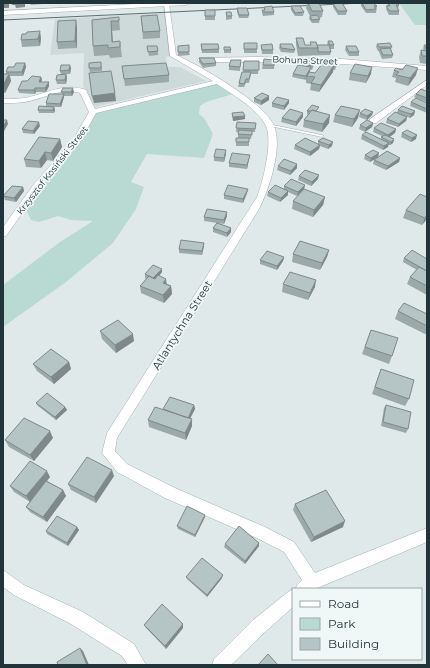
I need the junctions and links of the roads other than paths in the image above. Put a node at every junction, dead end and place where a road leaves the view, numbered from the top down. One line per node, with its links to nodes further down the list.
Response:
1 (186, 3): 2 (street)
2 (166, 4): 3 (street); 4 (street)
3 (3, 13)
4 (184, 60): 5 (street, Bohuna Street); 6 (street)
5 (427, 68)
6 (218, 82): 9 (street); 11 (street)
7 (427, 82): 10 (street)
8 (3, 101): 9 (street, Krzysztof Kosiński Street)
9 (93, 112): 13 (street, Krzysztof Kosiński Street)
10 (373, 121)
11 (270, 125): 12 (lane); 16 (street, Atlantychna Street)
12 (322, 136)
13 (3, 234)
14 (427, 535): 16 (street)
15 (3, 577): 18 (street)
16 (308, 586)
17 (292, 599): 19 (street)
18 (138, 665)
19 (220, 665)

